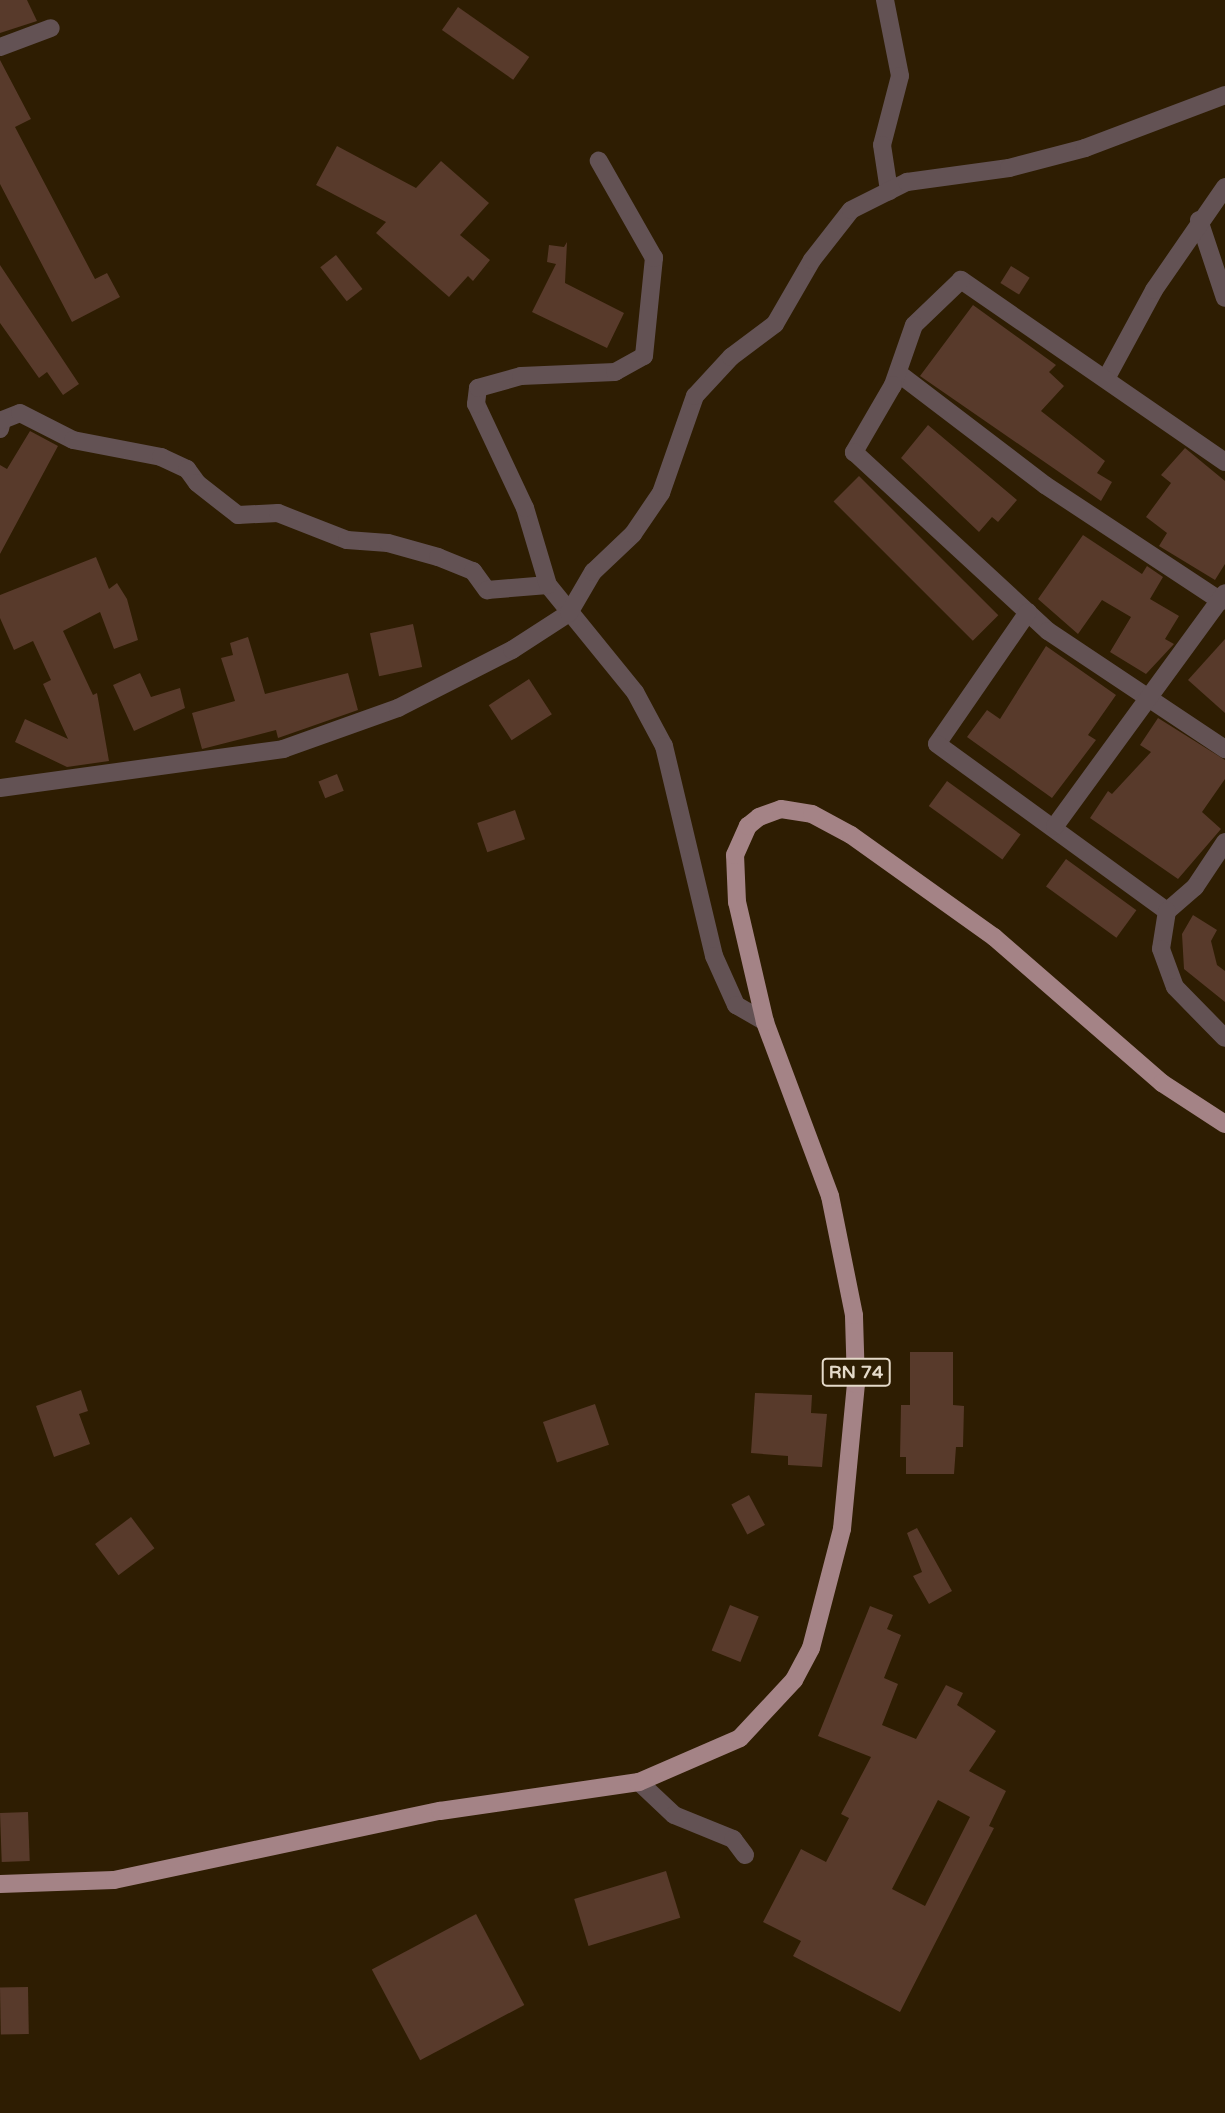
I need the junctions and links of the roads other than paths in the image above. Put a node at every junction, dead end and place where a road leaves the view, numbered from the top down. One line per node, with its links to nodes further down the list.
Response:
1 (886, 0): 7 (street)
2 (51, 28): 3 (street)
3 (0, 47)
4 (1225, 95): 7 (street)
5 (599, 160): 14 (street)
6 (1225, 187): 8 (street)
7 (889, 191): 17 (street)
8 (1199, 220): 9 (street); 11 (street)
9 (1225, 298)
10 (898, 373): 11 (street); 15 (street); 16 (street)
11 (1107, 377): 13 (street)
12 (0, 429): 14 (street)
13 (1225, 462)
14 (548, 585): 17 (street)
15 (1223, 597): 18 (street)
16 (1028, 612): 18 (street); 21 (street)
17 (569, 613): 20 (street); 24 (street)
18 (1150, 698): 19 (street); 21 (street)
19 (1225, 749)
20 (0, 788)
21 (1055, 826): 23 (street)
22 (1225, 842): 23 (street)
23 (1167, 911): 25 (street)
24 (765, 1022): 26 (main road, RN 74); 27 (main road, RN 74)
25 (1225, 1038)
26 (1225, 1124)
27 (639, 1782): 28 (street); 29 (main road, RN 74)
28 (745, 1854)
29 (0, 1884)

